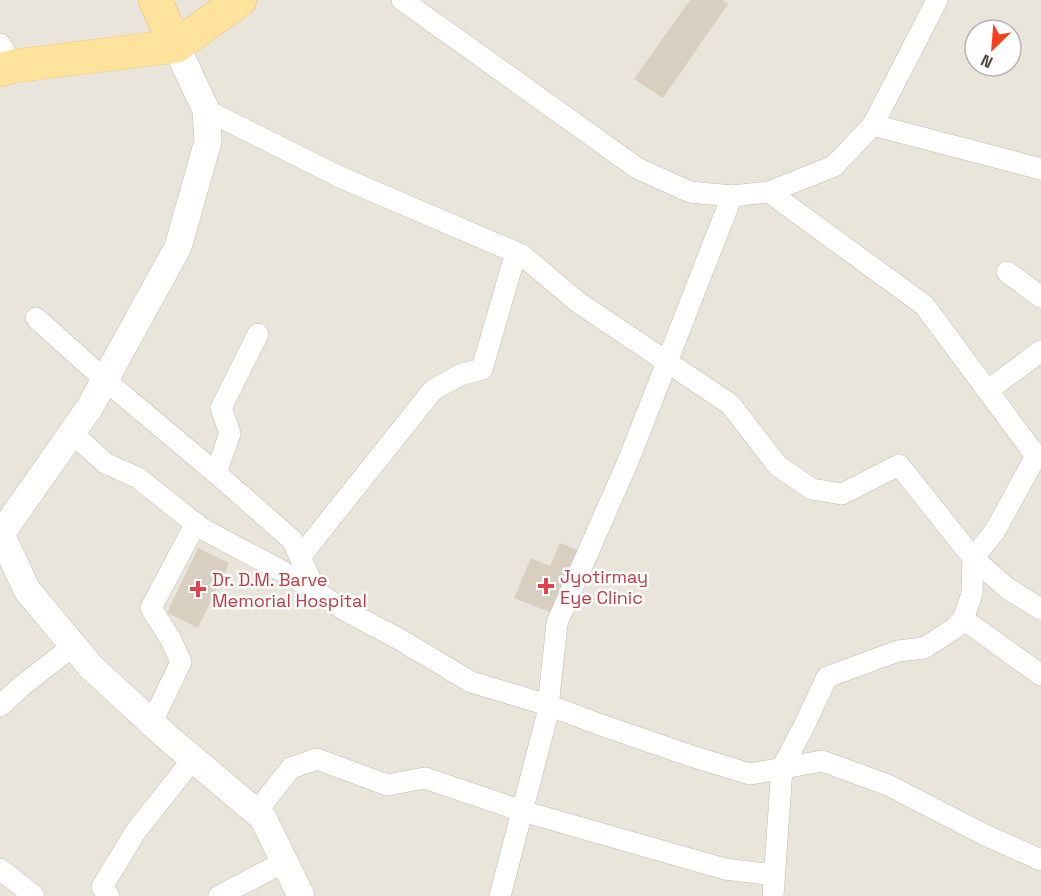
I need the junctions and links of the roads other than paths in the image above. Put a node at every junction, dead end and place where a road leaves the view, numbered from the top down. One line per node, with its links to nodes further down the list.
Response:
1 (155, 0): 5 (main road)
2 (240, 0): 5 (main road)
3 (402, 0): 11 (street)
4 (937, 0): 8 (street)
5 (176, 46): 6 (main road); 7 (street)
6 (5, 60)
7 (206, 110): 12 (street); 19 (street)
8 (873, 125): 9 (street); 10 (street)
9 (1041, 169)
10 (769, 192): 11 (street); 20 (street)
11 (732, 196): 18 (street)
12 (516, 252): 18 (street); 26 (street)
13 (1006, 272): 14 (street)
14 (1041, 297)
15 (36, 318): 19 (street)
16 (258, 334): 23 (street)
17 (1041, 351): 20 (street)
18 (668, 361): 27 (street); 33 (street)
19 (105, 380): 21 (street); 23 (street)
20 (988, 390): 22 (street)
21 (72, 433): 24 (street); 25 (street)
22 (1038, 458): 27 (street)
23 (216, 473): 26 (street)
24 (195, 523): 28 (street); 35 (street)
25 (0, 534): 31 (street)
26 (300, 557): 28 (street)
27 (973, 558): 29 (street); 30 (street)
28 (317, 592): 33 (street)
29 (1041, 609)
30 (963, 619): 32 (street); 37 (street)
31 (73, 645): 34 (street); 35 (street)
32 (1041, 675)
33 (548, 705): 37 (street); 38 (street)
34 (0, 706)
35 (152, 722): 36 (street)
36 (193, 759): 39 (street); 45 (street)
37 (782, 768): 40 (street); 43 (street)
38 (522, 811): 39 (street); 43 (street); 48 (street)
39 (256, 812): 41 (street)
40 (1041, 860)
41 (284, 862): 46 (street); 47 (street)
42 (0, 869): 44 (street)
43 (774, 886)
44 (34, 896)
45 (109, 896)
46 (219, 896)
47 (301, 896)
48 (500, 896)

